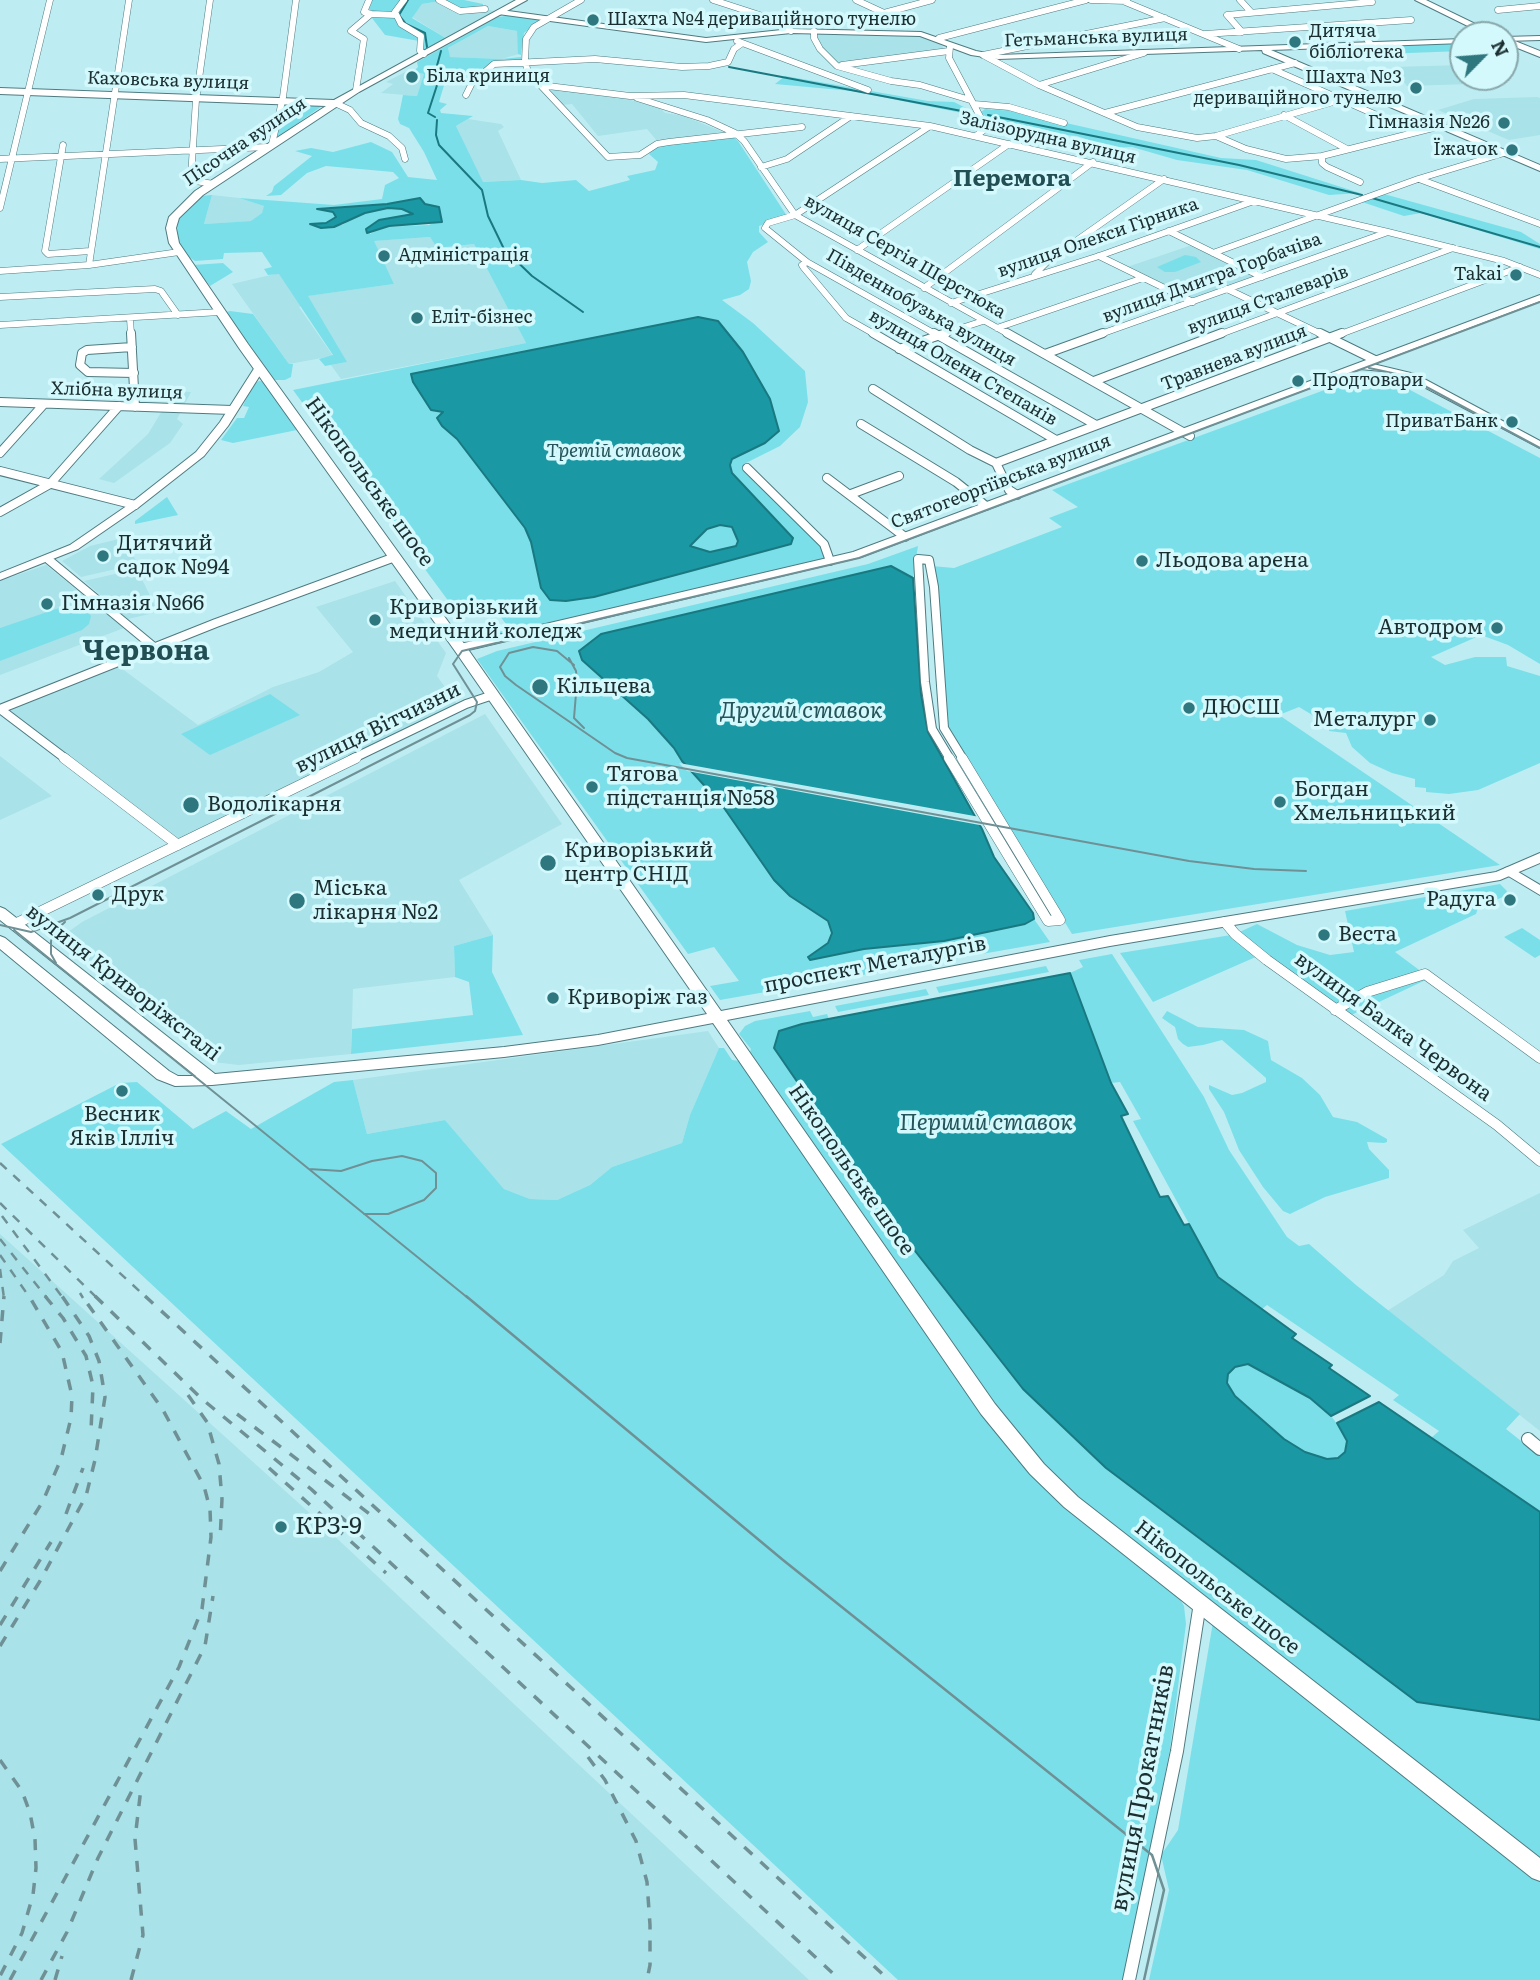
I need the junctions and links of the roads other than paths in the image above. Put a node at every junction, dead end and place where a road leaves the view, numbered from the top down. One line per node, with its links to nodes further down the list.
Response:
1 (50, 0): 59 (street)
2 (129, 0): 61 (street)
3 (210, 0): 64 (street)
4 (296, 0): 66 (street)
5 (369, 0): 25 (street)
6 (404, 0): 26 (street)
7 (439, 0): 21 (street)
8 (486, 0): 21 (street)
9 (523, 0): 23 (main road, Пісочна вулиця)
10 (581, 0): 27 (street)
11 (713, 0): 32 (street)
12 (856, 0): 13 (street)
13 (932, 0)
14 (1088, 0): 18 (street); 36 (street)
15 (1138, 0): 18 (street)
16 (1240, 0): 24 (street)
17 (1419, 0): 30 (main road)
18 (1123, 1): 28 (street)
19 (1372, 2): 24 (street)
20 (1540, 6): 22 (street)
21 (485, 9): 23 (street)
22 (1498, 10)
23 (501, 12): 27 (main road, Гетьманська вулиця); 47 (main road, Пісочна вулиця)
24 (1251, 12): 34 (street)
25 (370, 14): 26 (street); 56 (street)
26 (396, 15): 47 (street)
27 (548, 18): 39 (main road, Гетьманська вулиця); 50 (street)
28 (1165, 18): 35 (street); 49 (street)
29 (1410, 20): 31 (street)
30 (1463, 21)
31 (1357, 24): 34 (street); 41 (street)
32 (791, 31): 33 (main road, Гетьманська вулиця); 39 (main road, Гетьманська вулиця)
33 (814, 31): 36 (main road, Гетьманська вулиця); 52 (street)
34 (1242, 32): 35 (street)
35 (1205, 34): 44 (street)
36 (939, 38): 43 (main road, Гетьманська вулиця)
37 (1540, 38): 38 (main road)
38 (1519, 39)
39 (737, 42): 50 (street); 57 (street)
40 (1449, 42): 41 (main road, Гетьманська вулиця)
41 (1371, 45): 45 (main road, Гетьманська вулиця)
42 (1519, 46): 48 (main road)
43 (951, 47): 49 (main road, Гетьманська вулиця); 52 (street); 67 (street)
44 (1239, 49): 45 (main road, Гетьманська вулиця); 46 (main road, Гетьманська вулиця)
45 (1262, 49): 51 (main road)
46 (1144, 53): 49 (main road, Гетьманська вулиця); 55 (street)
47 (424, 54): 56 (main road, Пісочна вулиця)
48 (1540, 54)
49 (983, 55): 55 (street)
50 (525, 64): 54 (street); 62 (street)
51 (1295, 64): 53 (street); 60 (main road)
52 (836, 66): 67 (street)
53 (1272, 68): 65 (street); 69 (street)
54 (540, 85): 63 (street, Залізорудна вулиця); 77 (street)
55 (1039, 85): 69 (street)
56 (356, 90): 68 (main road, Пісочна вулиця)
57 (868, 90)
58 (0, 91): 59 (main road, Каховська вулиця)
59 (28, 92): 61 (main road, Каховська вулиця); 90 (street)
60 (1364, 93): 65 (street); 74 (main road)
61 (115, 95): 64 (main road, Каховська вулиця); 86 (street)
62 (466, 95)
63 (630, 96): 71 (street, Залізорудна вулиця); 77 (street, вулиця Сергія Шерстюка)
64 (197, 97): 66 (main road, Каховська вулиця); 84 (street)
65 (1342, 99): 70 (street); 76 (street)
66 (282, 100): 68 (main road, Каховська вулиця); 82 (street)
67 (972, 102): 72 (street); 78 (street)
68 (335, 103): 82 (main road, Пісочна вулиця); 91 (street, Пісочна вулиця)
69 (1105, 113): 79 (street)
70 (1284, 115): 79 (street); 83 (street)
71 (851, 116): 73 (street, Залізорудна вулиця); 93 (street)
72 (1064, 123)
73 (930, 126): 78 (street, Залізорудна вулиця); 101 (street)
74 (1441, 126): 76 (street); 85 (main road)
75 (802, 127): 77 (street)
76 (1415, 132): 83 (street)
77 (735, 134): 93 (street, вулиця Сергія Шерстюка)
78 (977, 135): 80 (street, Залізорудна вулиця)
79 (1216, 136): 88 (street)
80 (1009, 144): 92 (street, Залізорудна вулиця); 107 (street)
81 (63, 145): 87 (street)
82 (270, 145): 84 (street); 98 (main road, Пісочна вулиця)
83 (1347, 149): 88 (street)
84 (192, 150): 86 (street); 98 (street)
85 (1504, 153): 94 (main road); 96 (street)
86 (104, 154): 87 (street); 108 (street)
87 (62, 156): 90 (street); 108 (street)
88 (1322, 156): 97 (street)
89 (0, 159): 90 (street)
90 (11, 159): 100 (street)
91 (405, 159)
92 (1093, 162): 95 (street, Залізорудна вулиця); 120 (street)
93 (761, 167): 101 (street, вулиця Сергія Шерстюка)
94 (1540, 168)
95 (1164, 179): 99 (street, Залізорудна вулиця); 117 (street)
96 (1418, 179): 102 (street); 103 (street)
97 (1360, 182)
98 (213, 184): 109 (main road, Пісочна вулиця)
99 (1254, 200): 102 (street, Залізорудна вулиця); 104 (street, вулиця Олекси Гірника)
100 (0, 208)
101 (795, 215): 107 (street, вулиця Сергія Шерстюка); 112 (street, Південнобузька вулиця)
102 (1320, 216): 105 (street, Залізорудна вулиця); 110 (street)
103 (1540, 224)
104 (1170, 231): 110 (street); 111 (street, вулиця Олекси Гірника)
105 (1388, 232): 106 (street, Залізорудна вулиця); 118 (street, вулиця Дмитра Горбачіва)
106 (1454, 248): 114 (street, Залізорудна вулиця); 128 (street, вулиця Сталеварів)
107 (857, 250): 120 (street, вулиця Сергія Шерстюка)
108 (90, 251): 113 (street)
109 (179, 252): 113 (street); 127 (main road, Нікопольське шосе)
110 (1213, 253): 118 (street)
111 (1100, 256): 117 (street, вулиця Олекси Гірника); 119 (street)
112 (807, 262): 134 (street, Південнобузька вулиця); 137 (street, вулиця Олени Степанів)
113 (89, 265): 115 (street)
114 (1520, 266): 116 (street, Залізорудна вулиця); 135 (street, Травнева вулиця)
115 (0, 271)
116 (1540, 275)
117 (1034, 276): 125 (street, вулиця Олекси Гірника)
118 (1262, 277): 121 (street, вулиця Дмитра Горбачіва)
119 (1143, 278): 124 (street); 133 (street)
120 (924, 288): 125 (street, вулиця Сергія Шерстюка)
121 (1227, 289): 124 (street, вулиця Дмитра Горбачіва); 128 (street)
122 (0, 297): 129 (street)
123 (1540, 298): 139 (main road, Святогеоргіївська вулиця)
124 (1193, 302): 138 (street, вулиця Дмитра Горбачіва)
125 (951, 303): 131 (street, вулиця Сергія Шерстюка)
126 (1540, 304): 139 (main road, Святогеоргіївська вулиця)
127 (220, 312): 129 (street); 141 (main road, Нікопольське шосе)
128 (1276, 313): 135 (street); 145 (street, вулиця Сталеварів)
129 (178, 315): 130 (street)
130 (130, 318): 132 (street); 136 (street)
131 (983, 321): 133 (street, вулиця Сергія Шерстюка); 134 (street)
132 (0, 325)
133 (997, 328): 138 (street, вулиця Сергія Шерстюка)
134 (938, 337): 137 (street); 154 (street, Південнобузька вулиця)
135 (1328, 339): 140 (street); 151 (street, Травнева вулиця)
136 (132, 347): 143 (street); 143 (street)
137 (899, 349): 156 (street, вулиця Олени Степанів)
138 (1045, 355): 145 (street, вулиця Сергія Шерстюка)
139 (1396, 360): 140 (main road, Святогеоргіївська вулиця); 144 (main road); 144 (main road)
140 (1375, 364): 142 (main road, Святогеоргіївська вулиця)
141 (259, 369): 152 (main road); 172 (main road, Нікопольське шосе)
142 (1358, 370): 144 (main road); 155 (main road, Святогеоргіївська вулиця)
143 (134, 373): 150 (street)
144 (1406, 378): 157 (main road); 158 (main road)
145 (1094, 381): 151 (street, вулиця Сергія Шерстюка)
146 (873, 389): 160 (street)
147 (0, 402): 148 (street, Хлібна вулиця)
148 (44, 404): 149 (street, Хлібна вулиця); 159 (street)
149 (119, 407): 150 (street, Хлібна вулиця); 165 (street)
150 (135, 407): 152 (street, Хлібна вулиця)
151 (1144, 408): 154 (street, Травнева вулиця); 155 (street, вулиця Сергія Шерстюка)
152 (232, 410): 168 (main road)
153 (861, 424): 169 (street)
154 (1096, 425): 156 (street, Травнева вулиця)
155 (1187, 434): 167 (main road, Святогеоргіївська вулиця); 181 (main road, Святогеоргіївська вулиця)
156 (1056, 440): 160 (street, Травнева вулиця)
157 (1540, 445)
158 (1540, 452)
159 (0, 453)
160 (996, 463): 167 (street)
161 (747, 468): 174 (street)
162 (0, 471): 165 (street)
163 (900, 476): 166 (street)
164 (827, 478): 166 (street)
165 (50, 484): 168 (street); 170 (street)
166 (850, 494): 171 (street)
167 (1017, 495): 169 (main road, Святогеоргіївська вулиця)
168 (135, 505): 173 (main road)
169 (986, 506): 171 (main road, Святогеоргіївська вулиця)
170 (0, 512)
171 (905, 537): 174 (main road, Святогеоргіївська вулиця)
172 (395, 556): 178 (street); 181 (main road, Нікопольське шосе)
173 (49, 560): 175 (main road); 178 (street)
174 (830, 561): 181 (main road, Святогеоргіївська вулиця)
175 (0, 577)
176 (921, 586): 177 (street); 177 (street); 179 (street)
177 (934, 587): 180 (street)
178 (154, 647): 183 (street)
179 (924, 648): 180 (street); 185 (street)
180 (938, 649): 184 (street)
181 (462, 651): 182 (main road, Нікопольське шосе)
182 (493, 695): 188 (street, вулиця Вітчизни); 199 (main road, Нікопольське шосе)
183 (0, 709): 188 (street)
184 (947, 732): 185 (street); 186 (street)
185 (934, 733): 187 (street)
186 (985, 797): 187 (street); 191 (street)
187 (974, 799): 192 (street)
188 (177, 845): 196 (street, вулиця Вітчизни)
189 (1540, 857): 190 (main road, проспект Металургів)
190 (1510, 871): 193 (main road); 195 (main road, проспект Металургів)
191 (1040, 888): 192 (street); 192 (street)
192 (1029, 890)
193 (1540, 891)
194 (0, 912): 196 (main road, вулиця Криворіжсталі)
195 (1225, 922): 198 (street, вулиця Балка Червона); 199 (main road, проспект Металургів)
196 (16, 924): 201 (main road, вулиця Криворіжсталі)
197 (0, 941): 201 (main road, вулиця Криворіжсталі)
198 (1335, 1010): 200 (street); 202 (street, вулиця Балка Червона)
199 (718, 1017): 201 (main road, проспект Металургів); 205 (main road, Нікопольське шосе)
200 (1540, 1058)
201 (212, 1080)
202 (1540, 1161)
203 (1528, 1439): 204 (street)
204 (1540, 1449)
205 (1200, 1603): 206 (main road, Нікопольське шосе); 207 (street, вулиця Прокатників)
206 (1540, 1871)
207 (1129, 1980)

